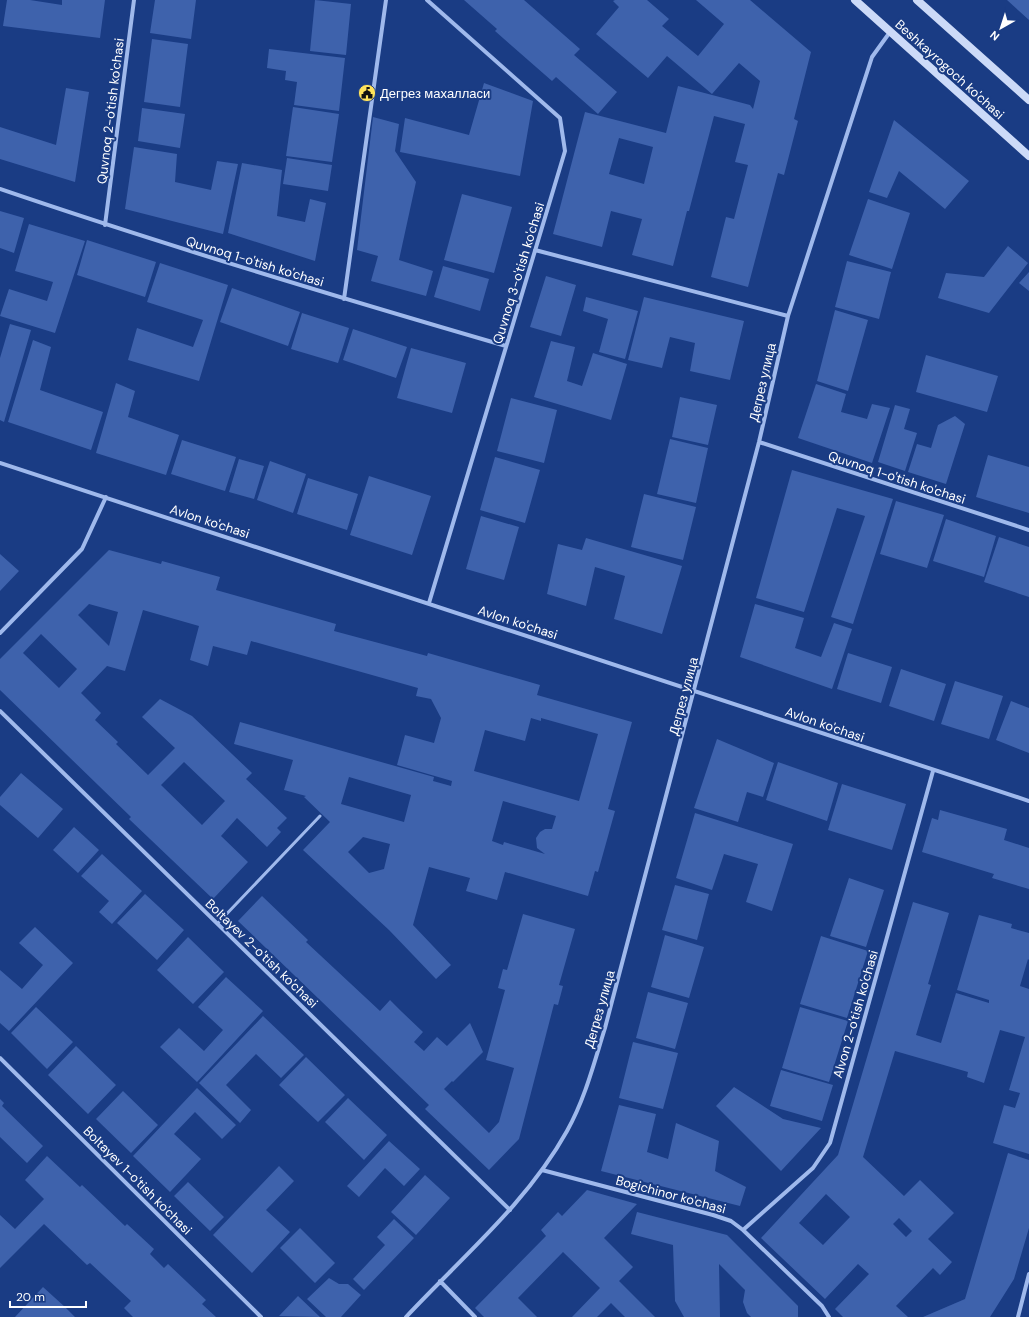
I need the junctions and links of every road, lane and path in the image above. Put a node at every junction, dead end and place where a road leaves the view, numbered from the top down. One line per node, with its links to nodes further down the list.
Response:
1 (134, 0): 10 (street, Quvnoq 2-o'tish ko'chasi)
2 (386, 0): 12 (street)
3 (427, 0): 11 (street, Quvnoq 3-o'tish ko'chasi)
4 (855, 0): 6 (main road, Beshkayrogoch ko'chasi)
5 (917, 0): 7 (main road)
6 (890, 32): 8 (main road, Beshkayrogoch ko'chasi); 13 (street, Дегрез улица)
7 (1029, 100)
8 (1029, 156)
9 (0, 189): 10 (street, Quvnoq 1-o'tish ko'chasi)
10 (105, 225): 12 (street, Quvnoq 1-o'tish ko'chasi)
11 (535, 250): 13 (street); 14 (street, Quvnoq 3-o'tish ko'chasi)
12 (344, 299): 14 (street, Quvnoq 1-o'tish ko'chasi)
13 (788, 316): 15 (street, Дегрез улица)
14 (506, 346): 19 (street, Quvnoq 3-o'tish ko'chasi)
15 (759, 442): 18 (street, Quvnoq 1-o'tish ko'chasi); 21 (street, Дегрез улица)
16 (0, 463): 17 (street, Avlon ko'chasi)
17 (106, 497): 19 (street, Avlon ko'chasi); 20 (street)
18 (1029, 530)
19 (429, 603): 21 (street, Avlon ko'chasi)
20 (0, 634)
21 (694, 691): 23 (street, Avlon ko'chasi); 28 (street, Дегрез улица)
22 (0, 711): 26 (street, Boltayev 2-o'tish ko'chasi)
23 (933, 771): 24 (street, Avlon ko'chasi); 30 (street, Alvon 2-o'tish ko'chasi)
24 (1029, 801)
25 (320, 816): 26 (lane)
26 (218, 923): 29 (street, Boltayev 2-o'tish ko'chasi)
27 (0, 1058): 33 (street, Boltayev 1-o'tish ko'chasi)
28 (542, 1170): 29 (street, Дегрез улица); 30 (street, Bogichinor ko'chasi)
29 (510, 1210): 32 (street, Дегрез улица)
30 (743, 1230): 36 (street, Bogichinor ko'chasi)
31 (1029, 1274): 37 (street)
32 (440, 1281): 34 (street, Дегрез улица); 35 (street)
33 (261, 1317)
34 (406, 1317)
35 (475, 1317)
36 (829, 1317)
37 (1018, 1317)

